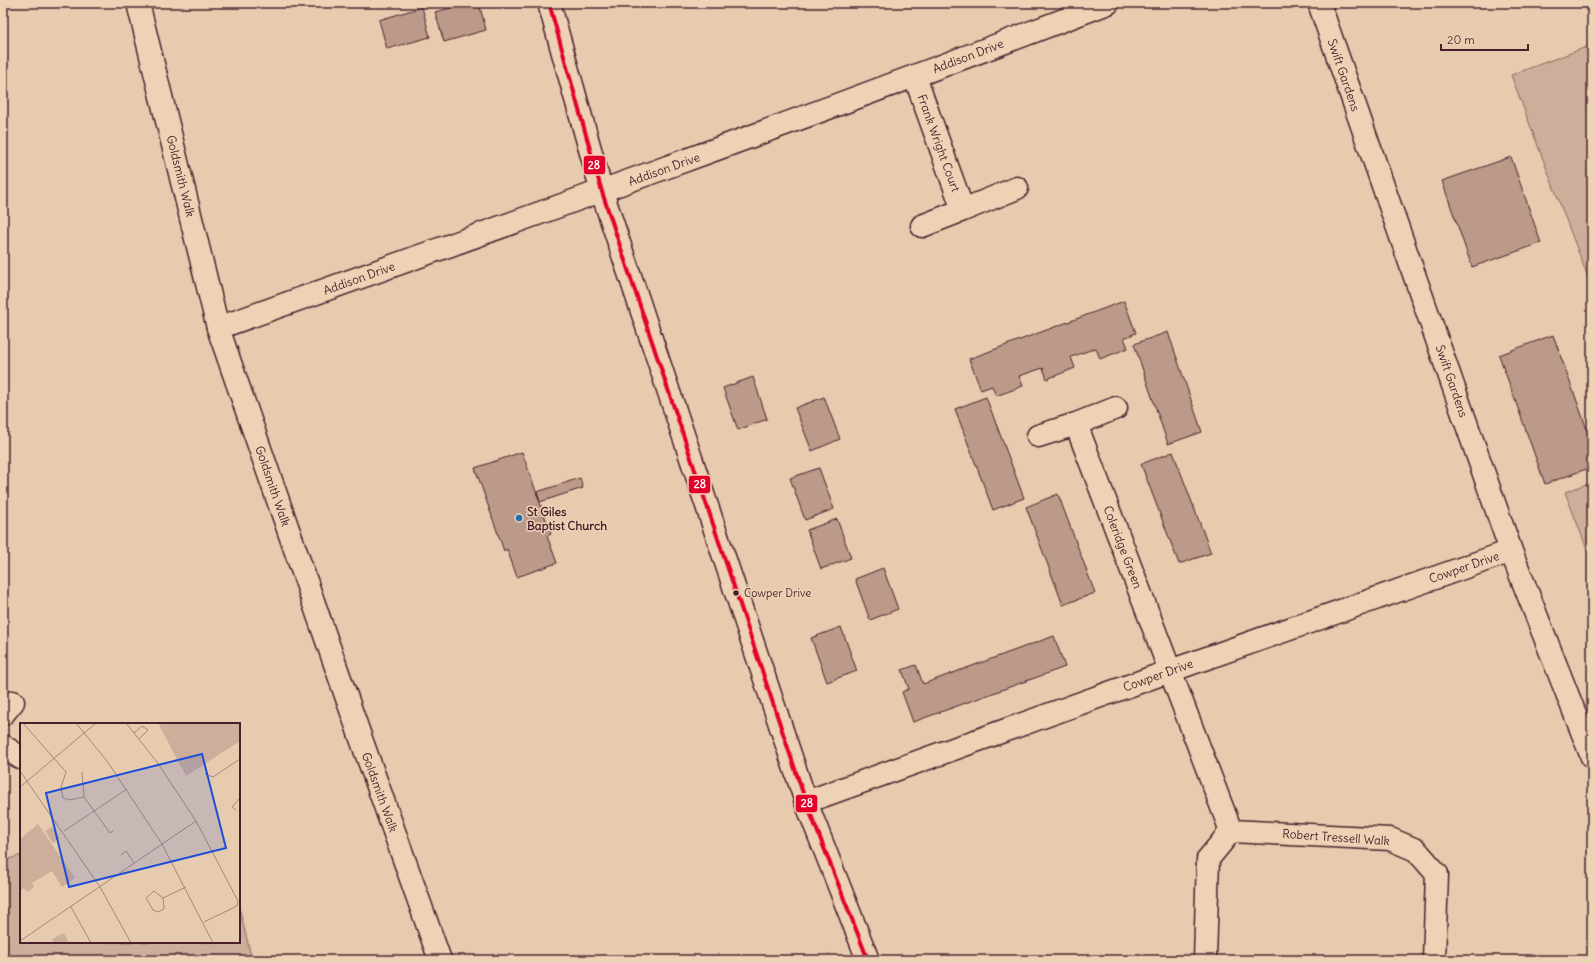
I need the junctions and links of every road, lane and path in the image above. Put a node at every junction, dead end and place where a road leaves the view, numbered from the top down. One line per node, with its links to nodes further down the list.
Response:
1 (138, 3): 10 (street, Goldsmith Walk)
2 (549, 3): 7 (street)
3 (1108, 3): 5 (street, Addison Drive)
4 (1319, 3): 14 (street, Swift Gardens)
5 (915, 76): 7 (street, Addison Drive); 8 (street, Frank Wright Court)
6 (1017, 188): 8 (street)
7 (602, 192): 10 (street, Addison Drive); 19 (street)
8 (963, 210): 9 (street)
9 (922, 226)
10 (218, 328): 21 (street, Goldsmith Walk)
11 (1116, 408): 12 (street)
12 (1076, 424): 13 (street); 15 (street, Coleridge Green)
13 (1038, 436)
14 (1511, 551): 15 (street, Cowper Drive); 17 (street, Swift Gardens)
15 (1170, 671): 19 (street, Cowper Drive); 20 (street)
16 (3, 746): 18 (street)
17 (1592, 756)
18 (20, 757)
19 (806, 802): 22 (street)
20 (1231, 831): 23 (street); 24 (street, Robert Tressell Walk)
21 (440, 960)
22 (868, 960)
23 (1205, 960)
24 (1434, 960)

